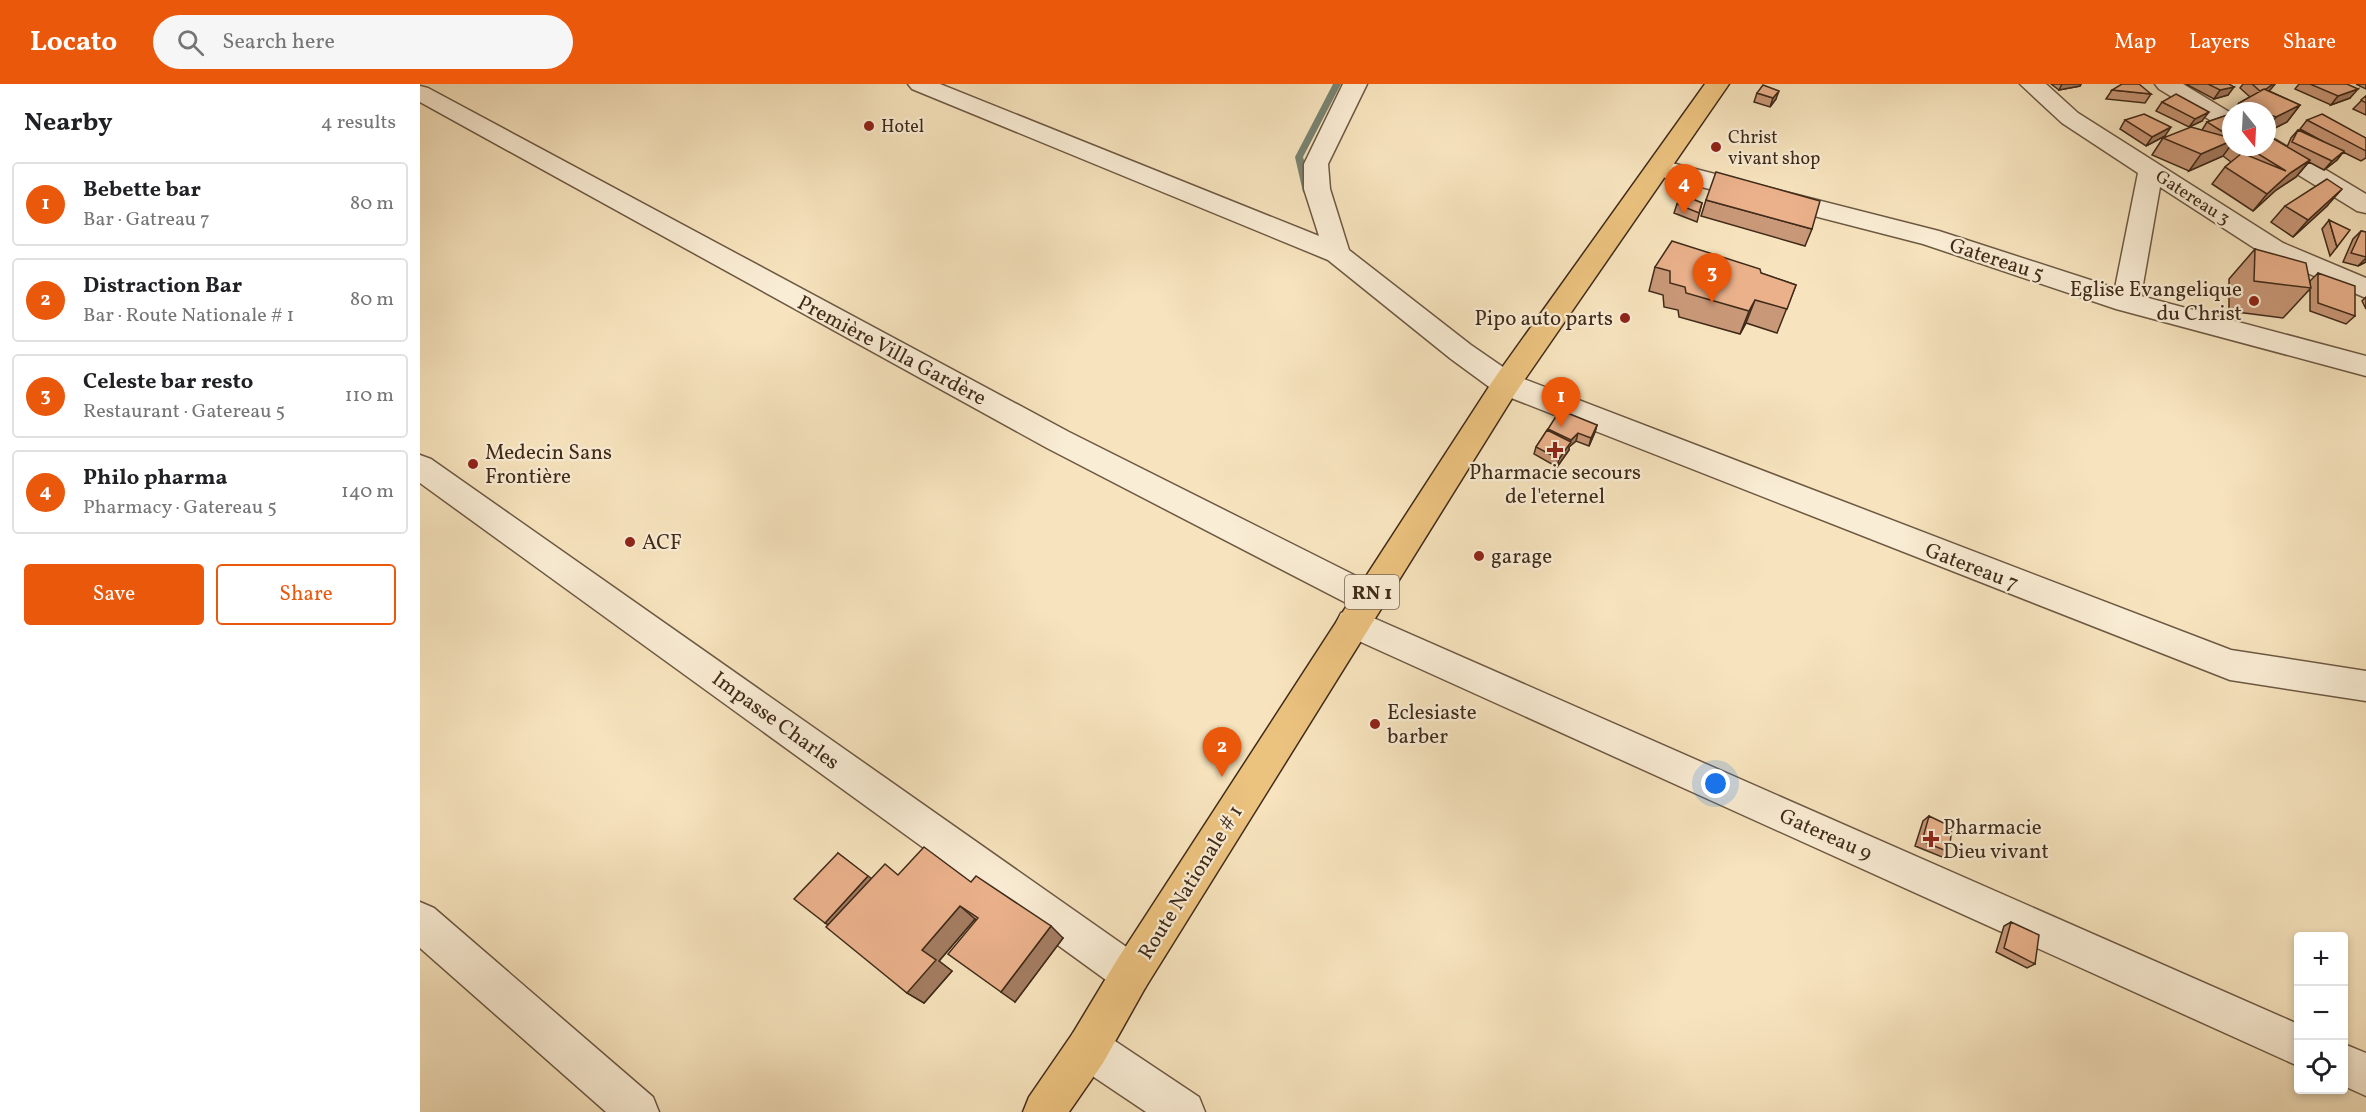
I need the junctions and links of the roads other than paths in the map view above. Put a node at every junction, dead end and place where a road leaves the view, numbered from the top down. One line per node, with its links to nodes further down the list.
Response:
1 (920, 84): 6 (street, Gatereau 7)
2 (1355, 84): 13 (street)
3 (1717, 84): 10 (main road, Route Nationale # 1 / RN 1)
4 (2032, 84): 11 (street, Gatereau 3)
5 (2168, 84): 8 (street)
6 (951, 89): 13 (street, Gatereau 7)
7 (420, 93): 19 (street, Première Villa Gardère)
8 (2222, 117)
9 (2276, 150): 12 (street)
10 (1660, 168): 15 (street, Gatereau 5); 17 (main road, Route Nationale # 1 / RN 1)
11 (2151, 170): 14 (street, Gatereau 3); 15 (street)
12 (2366, 205)
13 (1337, 254): 17 (street, Gatereau 7)
14 (2366, 289)
15 (2126, 302): 16 (street, Gatereau 5)
16 (2366, 366)
17 (1506, 384): 19 (main road, Route Nationale # 1 / RN 1); 20 (street, Gatereau 7)
18 (420, 466): 22 (street, Impasse Charles)
19 (1361, 611): 22 (main road, Route Nationale # 1 / RN 1); 23 (street, Gatereau 9)
20 (2366, 686)
21 (420, 922): 27 (street)
22 (1131, 975): 24 (main road, Route Nationale # 1 / RN 1)
23 (2294, 1043)
24 (1088, 1048): 28 (main road, Route Nationale # 1 / RN 1); 29 (street)
25 (2348, 1067): 26 (street)
26 (2366, 1075)
27 (638, 1112)
28 (1044, 1112)
29 (1184, 1112)

